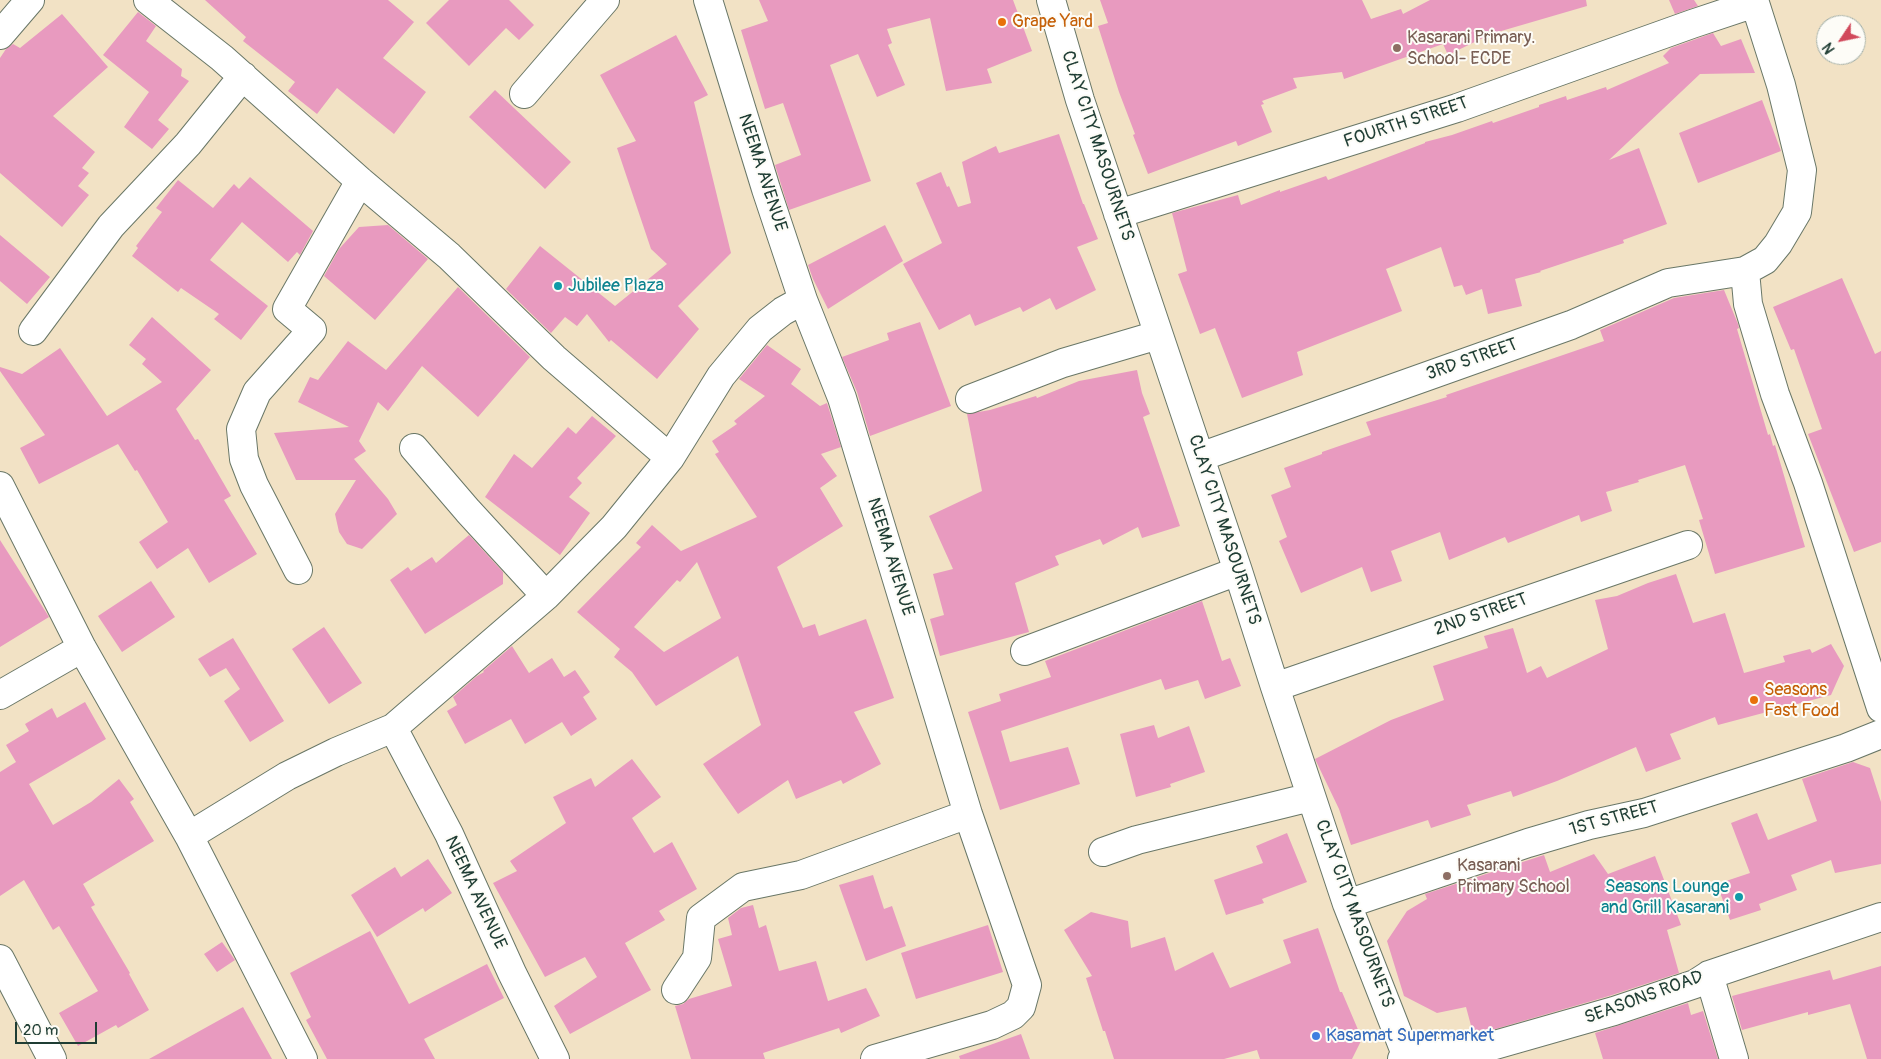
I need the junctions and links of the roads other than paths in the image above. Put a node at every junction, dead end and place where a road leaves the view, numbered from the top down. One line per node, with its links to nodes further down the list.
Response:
1 (30, 0): 7 (street)
2 (148, 0): 8 (street)
3 (605, 0): 9 (street)
4 (708, 0): 13 (street, NEEMA AVENUE)
5 (1051, 0): 11 (street, CLAY CITY MASOURNETS)
6 (1754, 2): 11 (street, FOURTH STREET); 12 (street)
7 (0, 35)
8 (243, 76): 10 (street); 14 (street)
9 (524, 94)
10 (360, 181): 19 (street); 22 (street)
11 (1118, 214): 15 (street, CLAY CITY MASOURNETS)
12 (1745, 271): 18 (street, 3RD STREET); 29 (street)
13 (803, 300): 19 (street); 33 (street, NEEMA AVENUE)
14 (33, 331)
15 (1158, 335): 16 (street); 18 (street, CLAY CITY MASOURNETS)
16 (970, 399)
17 (414, 448): 24 (street)
18 (1200, 457): 23 (street, CLAY CITY MASOURNETS)
19 (670, 458): 24 (street)
20 (0, 486): 25 (street)
21 (1688, 544): 27 (street, 2ND STREET)
22 (298, 570)
23 (1238, 571): 26 (street); 27 (street, CLAY CITY MASOURNETS)
24 (546, 596): 30 (street)
25 (82, 648): 28 (street); 34 (street)
26 (1025, 651)
27 (1275, 686): 32 (street, CLAY CITY MASOURNETS)
28 (0, 695)
29 (1881, 708)
30 (393, 728): 34 (street); 45 (street, NEEMA AVENUE)
31 (1881, 734): 36 (street, 1ST STREET)
32 (1311, 797): 35 (street); 36 (street, CLAY CITY MASOURNETS)
33 (968, 814): 40 (street); 46 (street, NEEMA AVENUE)
34 (189, 836): 44 (street)
35 (1103, 852)
36 (1347, 904): 42 (street, CLAY CITY MASOURNETS)
37 (1881, 917): 39 (street, SEASONS ROAD)
38 (0, 959): 43 (street)
39 (1709, 975): 41 (street, SEASONS ROAD); 47 (street)
40 (676, 990)
41 (1489, 1053): 42 (street, SEASONS ROAD)
42 (1405, 1058)
43 (52, 1059)
44 (303, 1059)
45 (556, 1059)
46 (875, 1059)
47 (1734, 1059)

